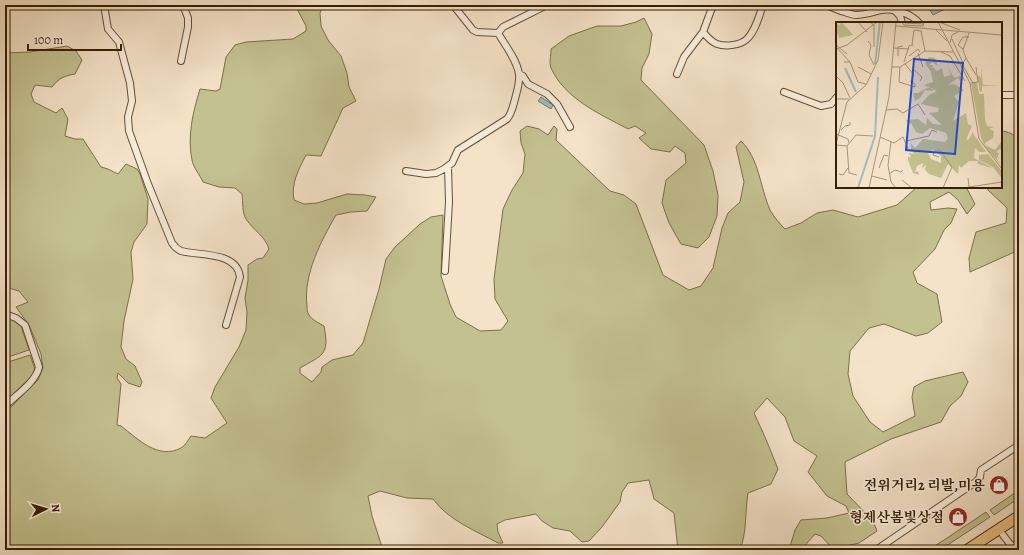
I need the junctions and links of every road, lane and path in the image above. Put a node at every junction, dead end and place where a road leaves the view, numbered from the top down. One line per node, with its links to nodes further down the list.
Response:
1 (104, 5): 27 (street)
2 (183, 5): 15 (street)
3 (453, 5): 14 (street)
4 (713, 5): 13 (street)
5 (763, 5): 13 (street)
6 (826, 5): 9 (street)
7 (847, 5): 9 (street)
8 (545, 6): 14 (street)
9 (841, 11): 10 (street)
10 (895, 11): 11 (street); 12 (street)
11 (902, 22)
12 (918, 22)
13 (703, 32): 17 (street)
14 (498, 33): 16 (street)
15 (181, 61)
16 (519, 74): 22 (street); 23 (street)
17 (677, 74)
18 (784, 92): 21 (street)
19 (1002, 95): 20 (street)
20 (1019, 95)
21 (836, 98)
22 (570, 127)
23 (448, 167): 24 (street); 25 (street)
24 (406, 172)
25 (446, 271)
26 (5, 314): 28 (street)
27 (226, 325)
28 (5, 406)
29 (1019, 445): 33 (street)
30 (1019, 516): 34 (main road)
31 (1019, 524): 32 (main road)
32 (1003, 535): 35 (main road); 36 (street)
33 (876, 550)
34 (967, 550)
35 (980, 550)
36 (1019, 550)

